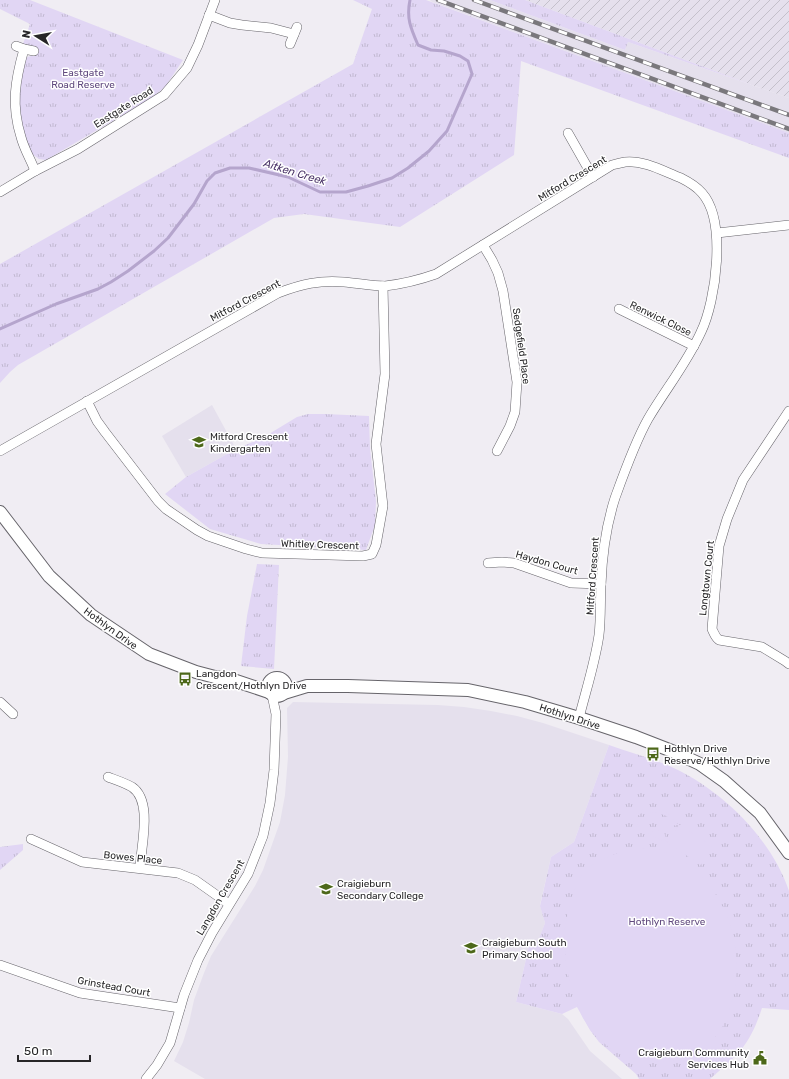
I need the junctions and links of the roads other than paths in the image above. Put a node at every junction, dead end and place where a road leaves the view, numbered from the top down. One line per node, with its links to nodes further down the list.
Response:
1 (215, 0): 2 (street, Eastgate Road)
2 (209, 15): 3 (street); 6 (street, Eastgate Road)
3 (290, 44)
4 (34, 51): 6 (street)
5 (568, 133): 7 (street)
6 (35, 171): 8 (street, Eastgate Road)
7 (593, 177): 10 (street, Mitford Crescent); 11 (street, Mitford Crescent)
8 (0, 192)
9 (789, 225): 10 (street)
10 (717, 233): 14 (street, Mitford Crescent)
11 (483, 245): 12 (street, Mitford Crescent); 18 (street, Sedgefield Place)
12 (383, 286): 15 (street, Mitford Crescent); 15 (street, Whitley Crescent)
13 (619, 309): 14 (street, Renwick Close)
14 (694, 346): 21 (street, Mitford Crescent)
15 (87, 401): 17 (street, Mitford Crescent)
16 (789, 411): 22 (street, Longtown Court)
17 (0, 451)
18 (497, 451)
19 (0, 512): 23 (street, Hothlyn Drive)
20 (488, 563): 21 (street, Haydon Court)
21 (601, 584): 26 (street, Mitford Crescent)
22 (789, 664)
23 (277, 690): 26 (street, Hothlyn Drive); 31 (street, Langdon Crescent)
24 (0, 702): 25 (street)
25 (13, 714)
26 (579, 718): 29 (street, Hothlyn Drive)
27 (108, 777): 30 (street)
28 (31, 839): 30 (street, Bowes Place)
29 (789, 853)
30 (140, 868): 31 (street, Bowes Place)
31 (230, 904): 33 (street, Langdon Crescent)
32 (0, 965): 33 (street, Grinstead Court)
33 (180, 1008): 34 (street, Langdon Crescent)
34 (146, 1079)

